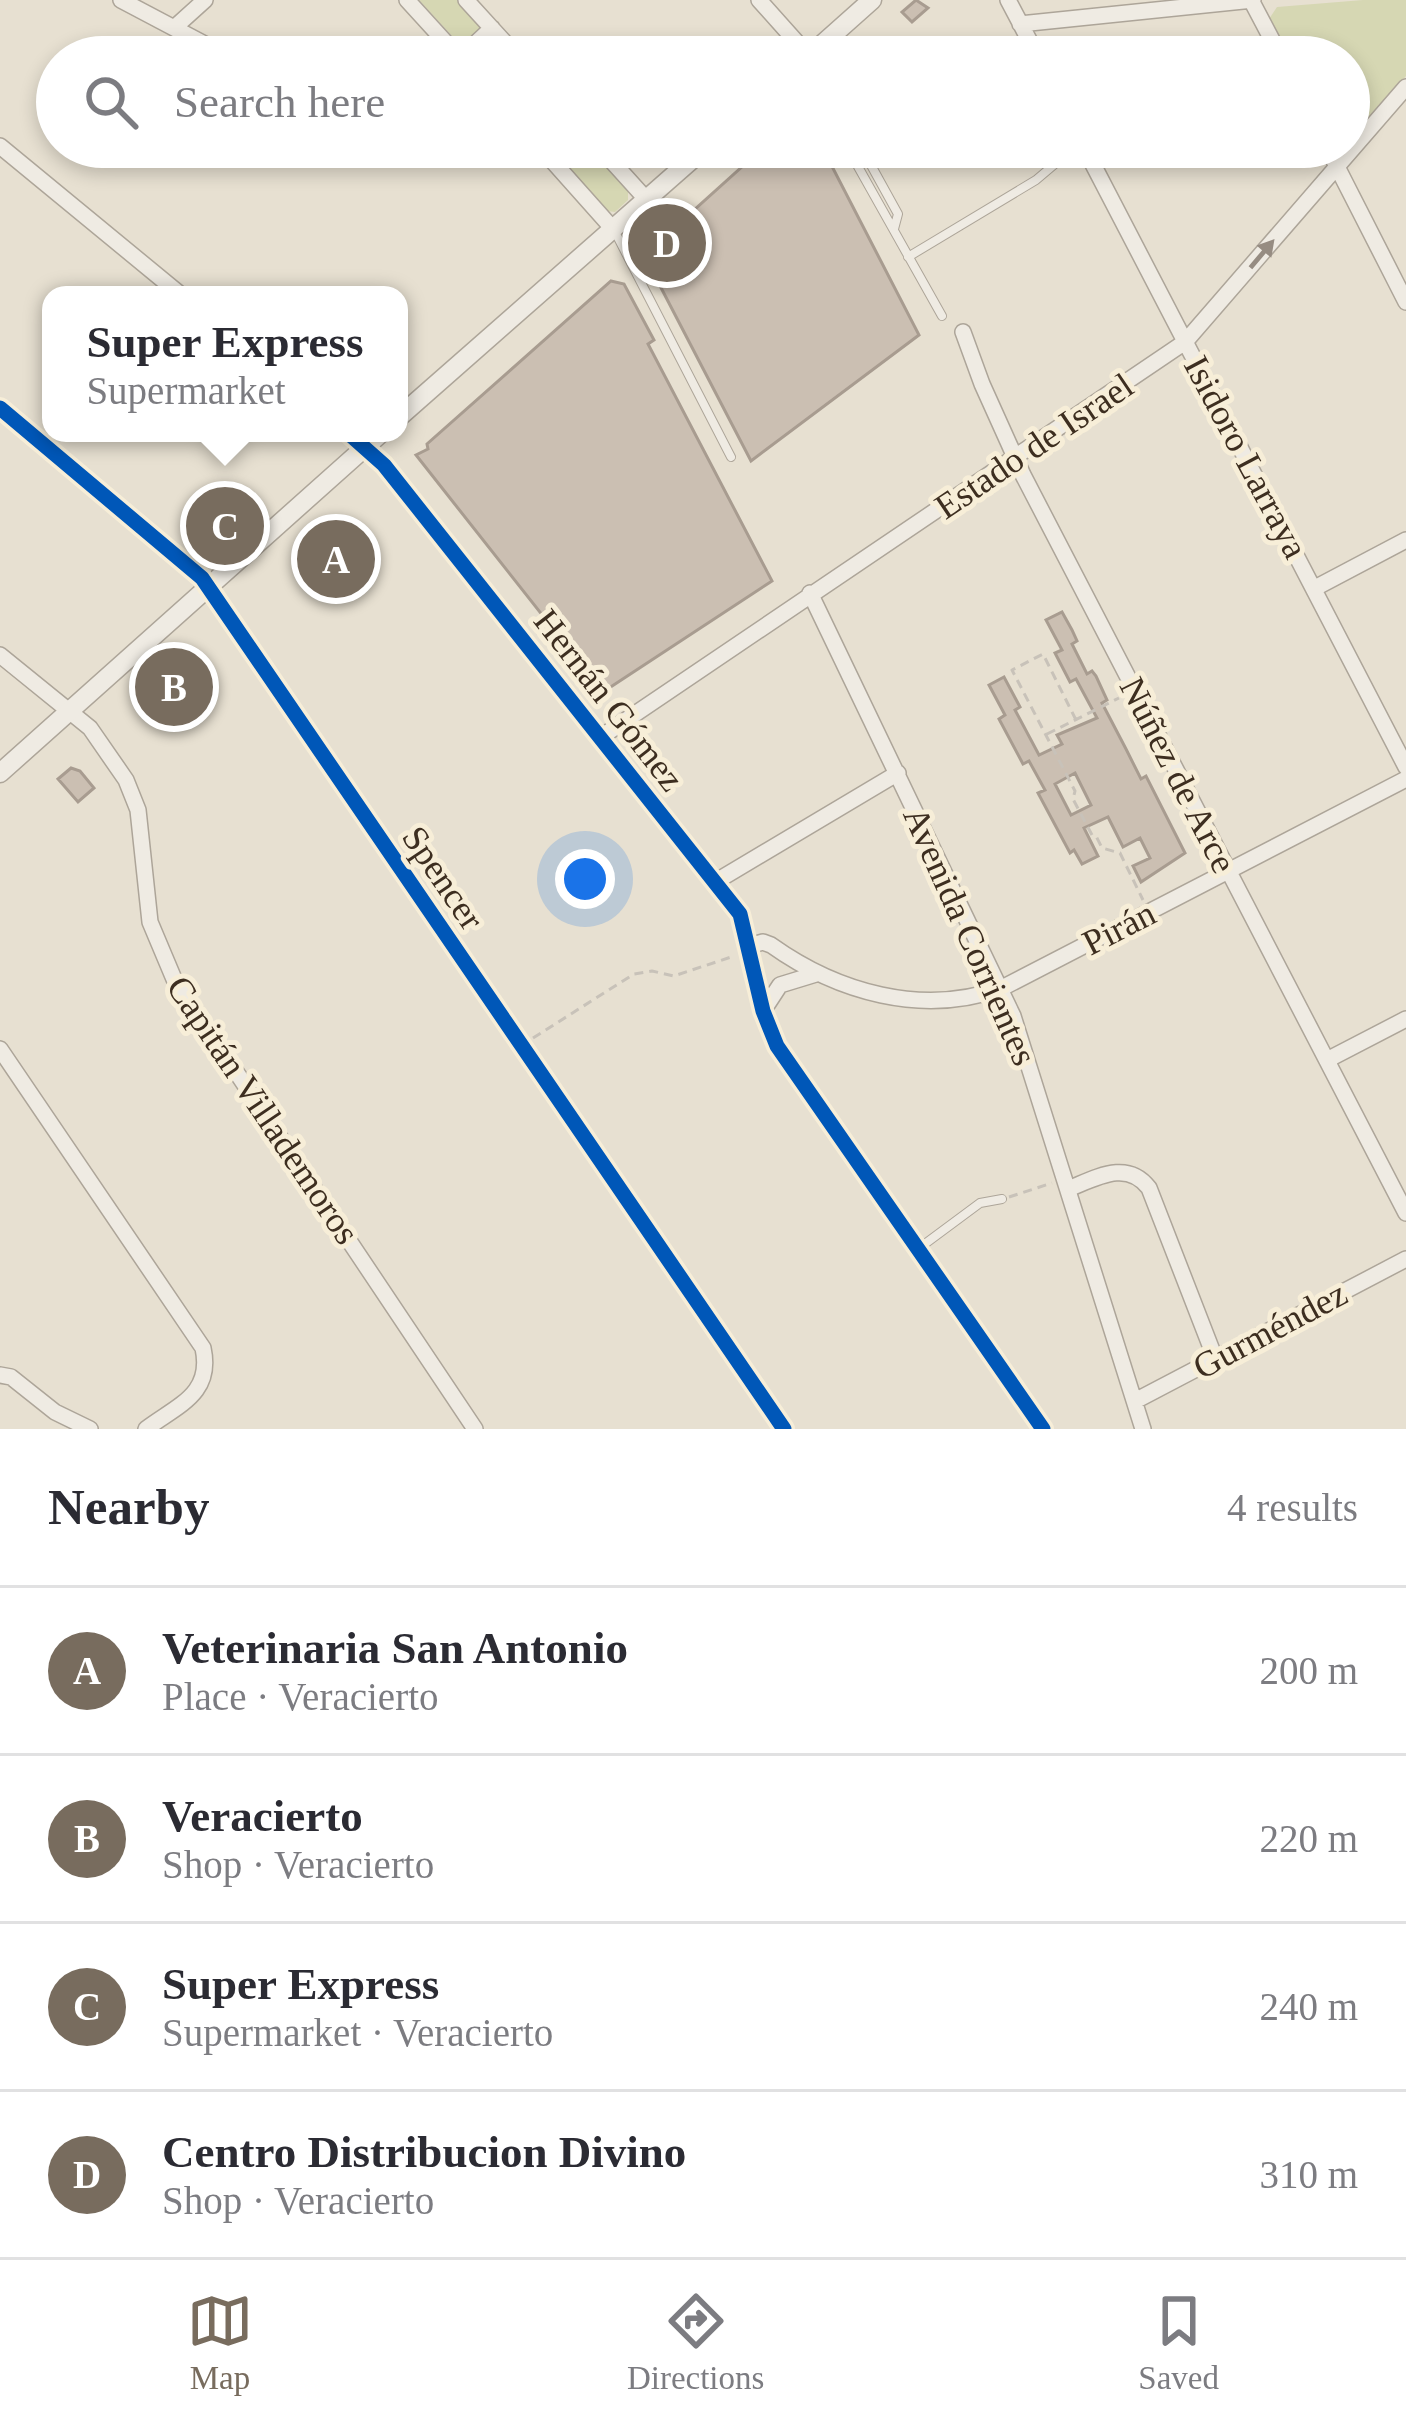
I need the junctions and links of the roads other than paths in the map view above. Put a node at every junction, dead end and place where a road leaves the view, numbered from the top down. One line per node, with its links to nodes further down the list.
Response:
1 (121, 0): 10 (street)
2 (205, 0): 10 (street)
3 (407, 0): 13 (street)
4 (466, 0): 11 (street)
5 (759, 0): 16 (street)
6 (872, 0): 17 (street)
7 (1008, 0): 9 (street)
8 (1252, 0): 9 (street); 19 (street)
9 (1020, 23): 18 (street)
10 (174, 28): 12 (street)
11 (492, 28): 14 (street); 15 (street)
12 (189, 36)
13 (440, 36)
14 (483, 36)
15 (499, 36)
16 (790, 36)
17 (832, 36)
18 (1027, 36)
19 (1270, 36)
20 (1406, 87): 21 (street, Estado de Israel)
21 (1370, 128)
22 (0, 146): 36 (street)
23 (559, 168): 33 (street)
24 (618, 168): 32 (street)
25 (682, 168): 32 (street)
26 (860, 168): 34 (lane)
27 (873, 168): 34 (lane)
28 (1050, 168): 35 (lane)
29 (1095, 168): 40 (street, Isidoro Larraya)
30 (1335, 168): 40 (street, Estado de Israel, one-way to 30)
31 (1338, 168): 37 (street)
32 (646, 200): 33 (street)
33 (613, 229): 42 (street); 46 (lane)
34 (894, 229): 35 (lane)
35 (908, 257): 38 (lane)
36 (170, 286)
37 (1406, 302)
38 (942, 316)
39 (963, 332): 47 (street, Núñez de Arce)
40 (1185, 342): 47 (street, Estado de Israel); 50 (street, Isidoro Larraya)
41 (0, 408): 49 (street, Spencer)
42 (408, 410)
43 (359, 442): 45 (street, Hernán Gómez)
44 (371, 442): 45 (street)
45 (365, 447): 49 (street); 54 (street, Hernán Gómez)
46 (731, 457)
47 (1016, 459): 51 (street, Estado de Israel); 59 (street, Núñez de Arce)
48 (1406, 540): 50 (street)
49 (208, 587): 53 (street); 79 (street, Spencer)
50 (1315, 588): 55 (street, Isidoro Larraya)
51 (810, 593): 54 (street, Estado de Israel); 57 (street, Avenida Corrientes)
52 (0, 655): 53 (street, Capitán Villademoros)
53 (69, 712): 56 (street); 78 (street, Capitán Villademoros)
54 (601, 737): 60 (street, Hernán Gómez)
55 (1406, 767)
56 (0, 773)
57 (898, 773): 60 (street); 63 (street, Avenida Corrientes)
58 (1406, 779): 59 (street, Pirán)
59 (1228, 872): 63 (street, Pirán); 67 (street, Núñez de Arce)
60 (715, 882): 61 (street, Hernán Gómez)
61 (749, 946): 62 (street, Pirán); 64 (street, Hernán Gómez)
62 (816, 974): 63 (street, Pirán); 64 (street)
63 (1002, 988): 68 (street, Avenida Corrientes)
64 (763, 1012): 71 (street, Hernán Gómez)
65 (1406, 1019): 67 (street)
66 (0, 1049): 77 (street)
67 (1327, 1060): 70 (street, Núñez de Arce)
68 (1066, 1184): 73 (street); 75 (street, Avenida Corrientes)
69 (1002, 1198): 71 (lane)
70 (1406, 1213)
71 (917, 1250): 80 (street, Hernán Gómez)
72 (1406, 1259): 73 (street, Gurméndez)
73 (1215, 1358): 75 (street, Gurméndez)
74 (0, 1375): 76 (street)
75 (1135, 1401): 81 (street, Avenida Corrientes)
76 (90, 1429)
77 (146, 1429)
78 (475, 1429)
79 (784, 1429)
80 (1043, 1429)
81 (1143, 1429)

